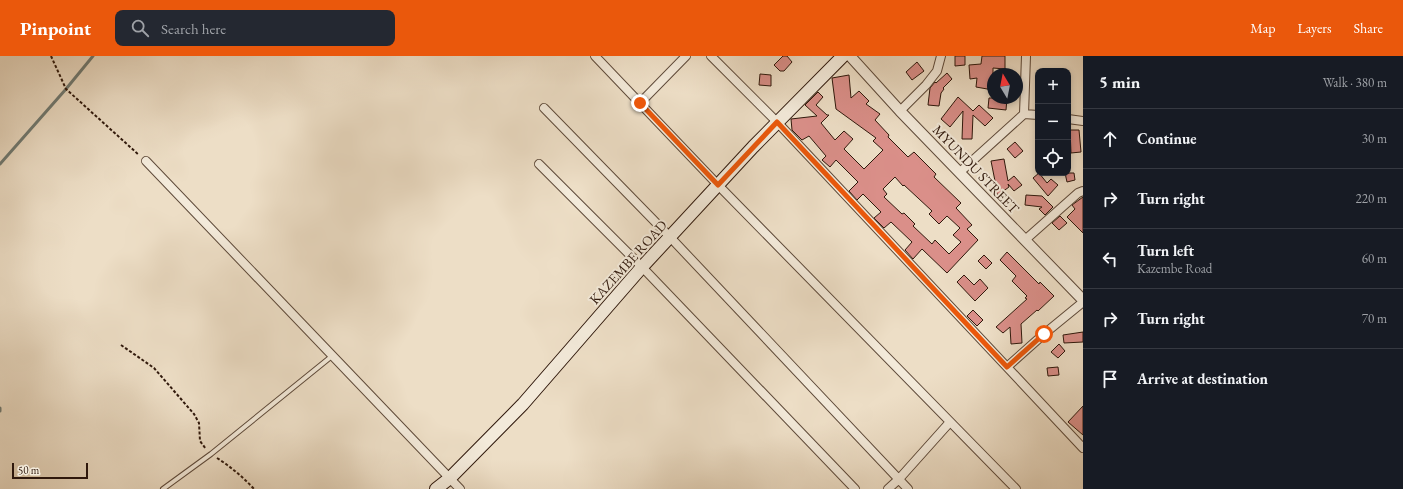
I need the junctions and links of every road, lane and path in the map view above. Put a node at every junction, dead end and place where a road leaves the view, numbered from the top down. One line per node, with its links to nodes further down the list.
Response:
1 (51, 56): 17 (path)
2 (595, 56): 9 (street)
3 (686, 56): 9 (street)
4 (711, 56): 16 (street)
5 (843, 56): 16 (main road, KAZEMBE ROAD)
6 (850, 56): 11 (street, MYUNDU STREET)
7 (941, 56): 11 (street)
8 (1026, 56): 12 (street)
9 (640, 103): 20 (street)
10 (544, 108): 22 (street)
11 (900, 111): 19 (street, MYUNDU STREET)
12 (1024, 114): 13 (street); 19 (street)
13 (1035, 115)
14 (1071, 119): 15 (street)
15 (1083, 120)
16 (777, 122): 20 (main road, KAZEMBE ROAD); 28 (street)
17 (146, 161): 27 (street)
18 (539, 164): 24 (street)
19 (960, 172): 23 (street, MYUNDU STREET)
20 (718, 185): 22 (main road, KAZEMBE ROAD); 29 (street)
21 (1083, 191): 23 (street)
22 (670, 238): 24 (main road, KAZEMBE ROAD); 33 (street)
23 (1025, 240): 25 (street, MYUNDU STREET)
24 (642, 267): 32 (main road, KAZEMBE ROAD); 38 (street)
25 (1083, 301): 28 (street)
26 (121, 345): 31 (path)
27 (333, 356): 31 (lane); 32 (street)
28 (1007, 367): 30 (street)
29 (950, 422): 33 (street); 41 (street)
30 (1083, 448)
31 (211, 454): 34 (lane); 35 (path)
32 (450, 478): 36 (main road, KAZEMBE ROAD); 37 (street)
33 (899, 479): 39 (street); 40 (street)
34 (163, 489)
35 (254, 489)
36 (436, 489)
37 (460, 489)
38 (855, 489)
39 (888, 489)
40 (908, 489)
41 (1016, 489)

